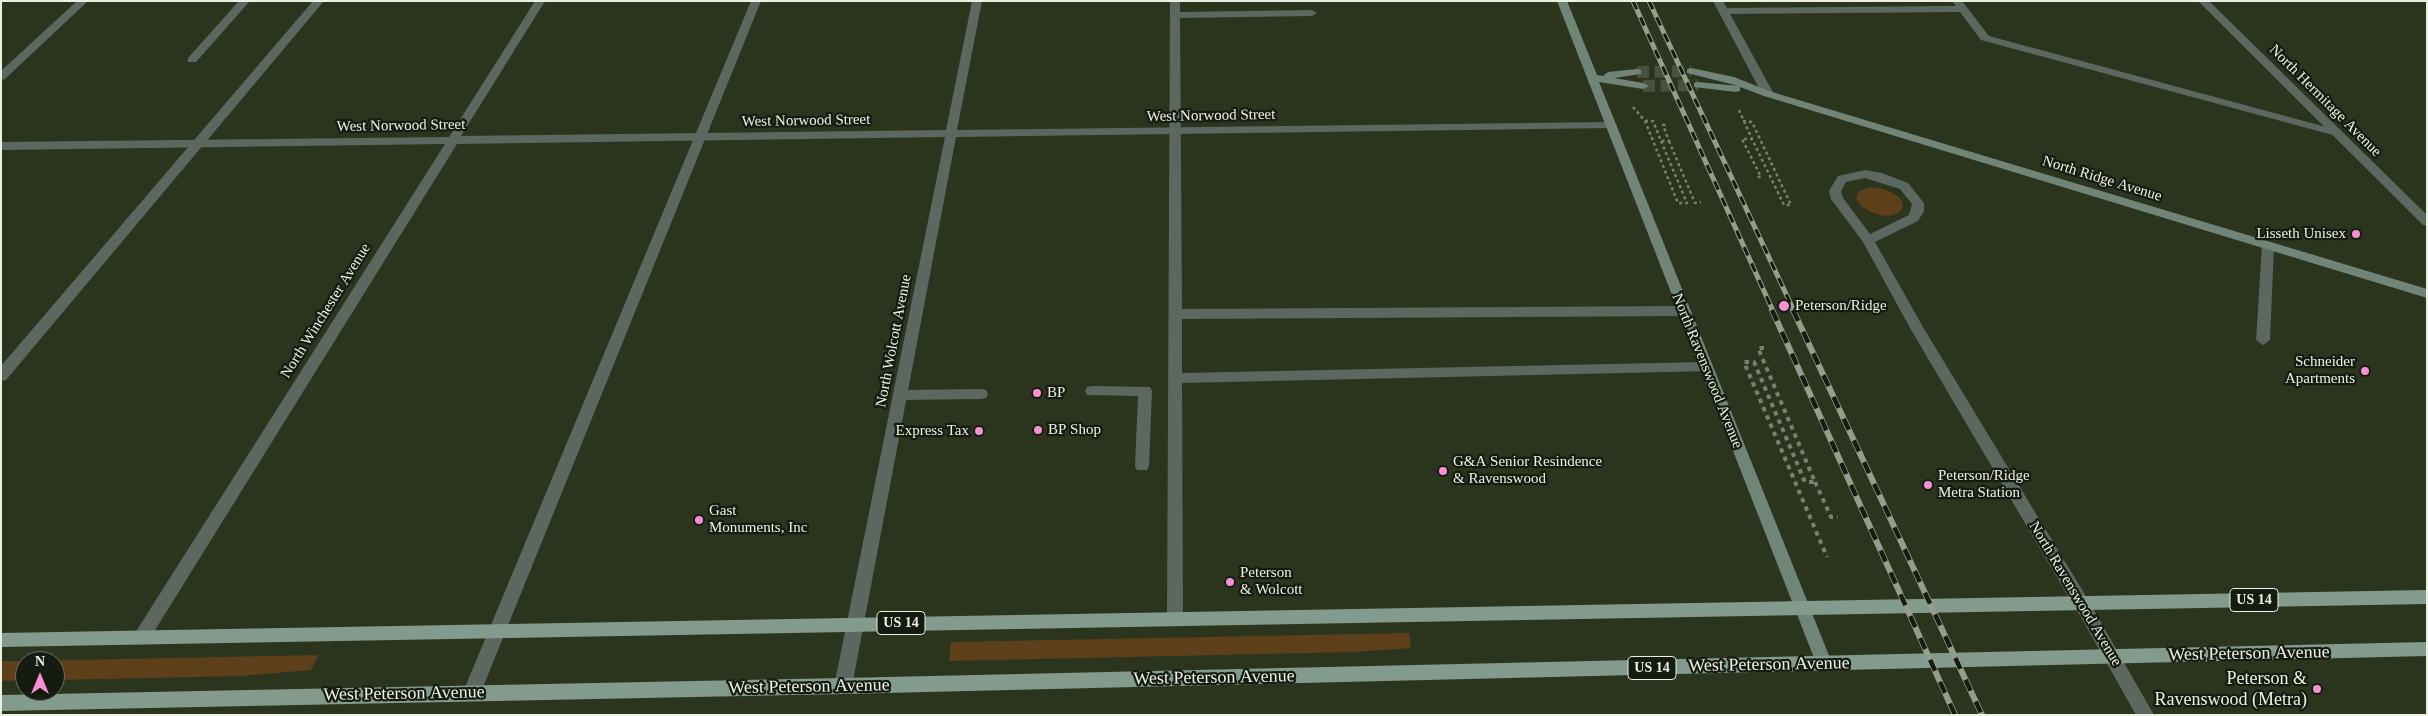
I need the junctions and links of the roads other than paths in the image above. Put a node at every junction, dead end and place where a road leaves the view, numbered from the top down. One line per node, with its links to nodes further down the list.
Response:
1 (83, 1): 17 (street)
2 (245, 1): 14 (street)
3 (319, 1): 28 (street)
4 (540, 1): 27 (street, North Winchester Avenue)
5 (756, 1): 26 (lane)
6 (977, 1): 25 (street, North Wolcott Avenue)
7 (1562, 1): 18 (main road)
8 (1718, 1): 12 (street)
9 (2203, 1): 24 (street, North Hermitage Avenue)
10 (1960, 5): 12 (street); 24 (street)
11 (1175, 8): 13 (street); 23 (street)
12 (1723, 11): 21 (street)
13 (1312, 12)
14 (192, 60)
15 (1691, 71): 21 (main road, North Ridge Avenue)
16 (1636, 72): 18 (main road)
17 (1, 77)
18 (1592, 78): 20 (main road); 22 (main road, North Ravenswood Avenue)
19 (1698, 85): 21 (main road, North Ridge Avenue)
20 (1643, 86)
21 (1768, 94): 32 (main road, North Ridge Avenue)
22 (1611, 125): 23 (street, West Norwood Street); 34 (main road, North Ravenswood Avenue)
23 (1175, 131): 25 (street, West Norwood Street); 35 (street)
24 (2336, 133): 30 (street, North Hermitage Avenue)
25 (951, 134): 26 (street, West Norwood Street); 42 (street, North Wolcott Avenue)
26 (701, 137): 27 (street, West Norwood Street); 49 (lane)
27 (452, 140): 28 (street, West Norwood Street); 50 (street, North Winchester Avenue)
28 (198, 144): 29 (street, West Norwood Street); 38 (street)
29 (1, 146)
30 (2427, 222)
31 (1868, 240): 31 (street, North Ravenswood Avenue); 45 (street, North Ravenswood Avenue)
32 (2268, 246): 33 (main road, North Ridge Avenue); 36 (street)
33 (2427, 294)
34 (1683, 310): 35 (street); 37 (main road, North Ravenswood Avenue)
35 (1175, 314): 39 (street)
36 (2263, 340)
37 (1706, 367): 39 (street); 46 (main road, North Ravenswood Avenue)
38 (1, 376)
39 (1175, 378): 47 (street)
40 (1092, 391): 43 (street)
41 (981, 394): 42 (street)
42 (900, 395): 48 (street, North Wolcott Avenue)
43 (1142, 466)
44 (2427, 596): 45 (main road, US 14)
45 (2081, 603): 46 (main road, US 14); 53 (street, North Ravenswood Avenue)
46 (1801, 606): 47 (main road, US 14); 54 (main road, North Ravenswood Avenue)
47 (1175, 618): 48 (main road, US 14)
48 (856, 624): 49 (main road, US 14); 55 (street, North Wolcott Avenue)
49 (496, 631): 50 (main road, US 14); 56 (lane)
50 (141, 638): 51 (main road, US 14)
51 (1, 640)
52 (2427, 650): 53 (main road, West Peterson Avenue / US 14)
53 (2113, 658): 54 (main road, West Peterson Avenue / US 14); 58 (street, North Ravenswood Avenue)
54 (1824, 663): 55 (main road, West Peterson Avenue / US 14)
55 (843, 686): 56 (main road, West Peterson Avenue / US 14)
56 (472, 692): 57 (main road, West Peterson Avenue / US 14)
57 (1, 703)
58 (2146, 715)

